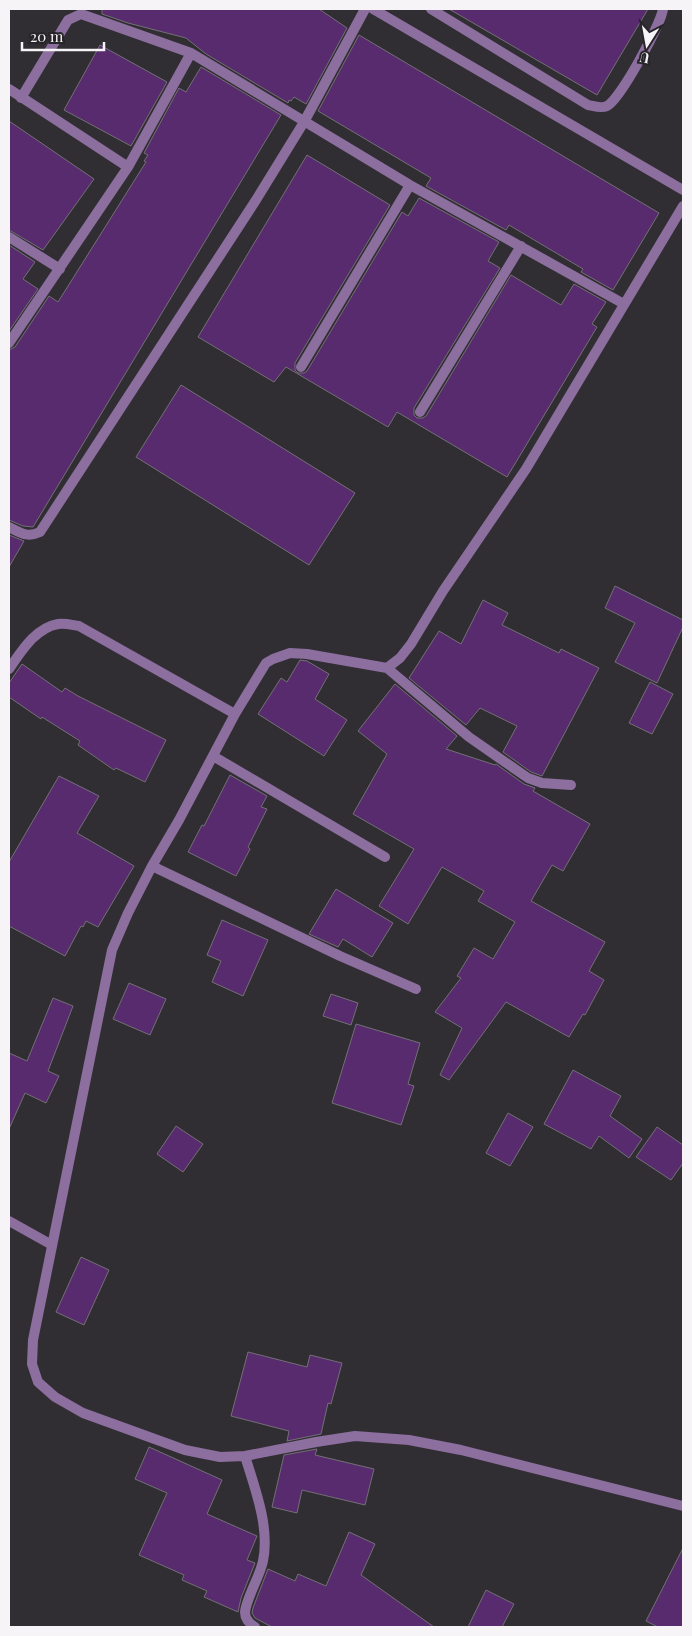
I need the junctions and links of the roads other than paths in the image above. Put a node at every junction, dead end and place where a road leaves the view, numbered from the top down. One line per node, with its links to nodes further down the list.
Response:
1 (365, 9): 8 (street)
2 (373, 9): 11 (street)
3 (431, 9): 4 (street)
4 (663, 9)
5 (191, 53): 7 (street); 8 (street); 9 (street)
6 (9, 89): 7 (street)
7 (21, 98): 9 (street)
8 (304, 122): 10 (street); 20 (street)
9 (128, 167): 15 (street)
10 (410, 185): 14 (street); 18 (street)
11 (683, 190)
12 (683, 206): 16 (street)
13 (9, 237): 15 (street)
14 (521, 246): 16 (street); 19 (street)
15 (60, 269): 17 (street)
16 (624, 304): 21 (street)
17 (9, 342)
18 (301, 366)
19 (420, 412)
20 (9, 527)
21 (387, 668): 23 (street); 25 (street)
22 (9, 669): 23 (street)
23 (235, 714): 24 (street)
24 (213, 756): 26 (street); 27 (street)
25 (571, 785)
26 (385, 857)
27 (152, 866): 28 (street); 30 (street)
28 (416, 989)
29 (9, 1221): 30 (street)
30 (52, 1245): 31 (street)
31 (246, 1456): 32 (street); 33 (street)
32 (683, 1506)
33 (255, 1627)

